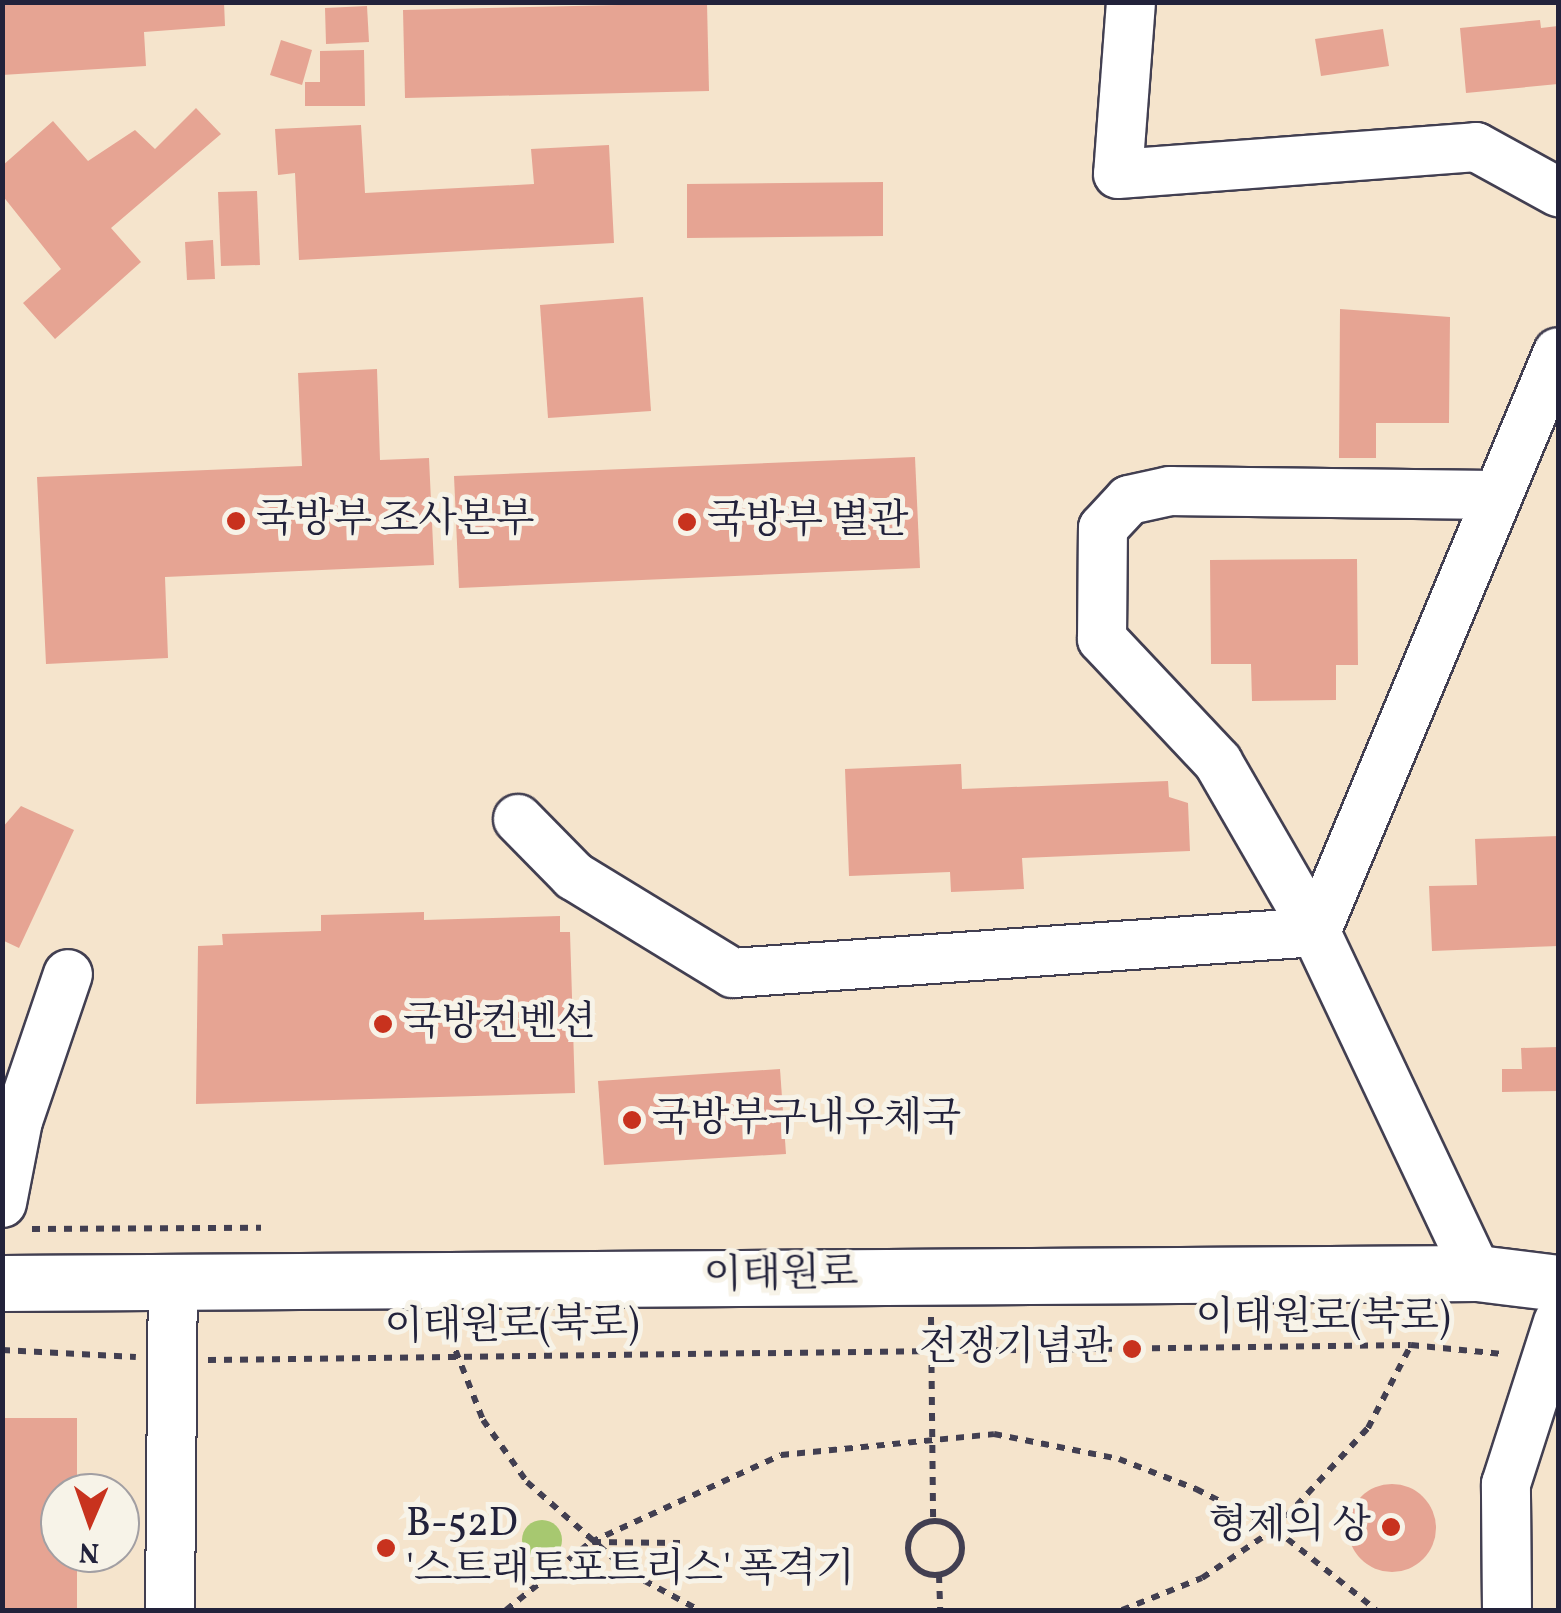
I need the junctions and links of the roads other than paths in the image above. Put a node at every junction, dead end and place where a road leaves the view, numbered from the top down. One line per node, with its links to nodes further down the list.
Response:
1 (1131, 2): 2 (street)
2 (1558, 192)
3 (1558, 352): 4 (street)
4 (1492, 495): 6 (street); 6 (street)
5 (518, 819): 6 (street)
6 (1316, 932): 9 (street)
7 (68, 974): 8 (street)
8 (11, 1216)
9 (1477, 1273): 10 (main road, 이태원로); 12 (main road, 이태원로)
10 (173, 1280): 11 (main road, 이태원로); 14 (street)
11 (2, 1283)
12 (1558, 1283)
13 (1558, 1322): 15 (street)
14 (170, 1610)
15 (1507, 1610)

